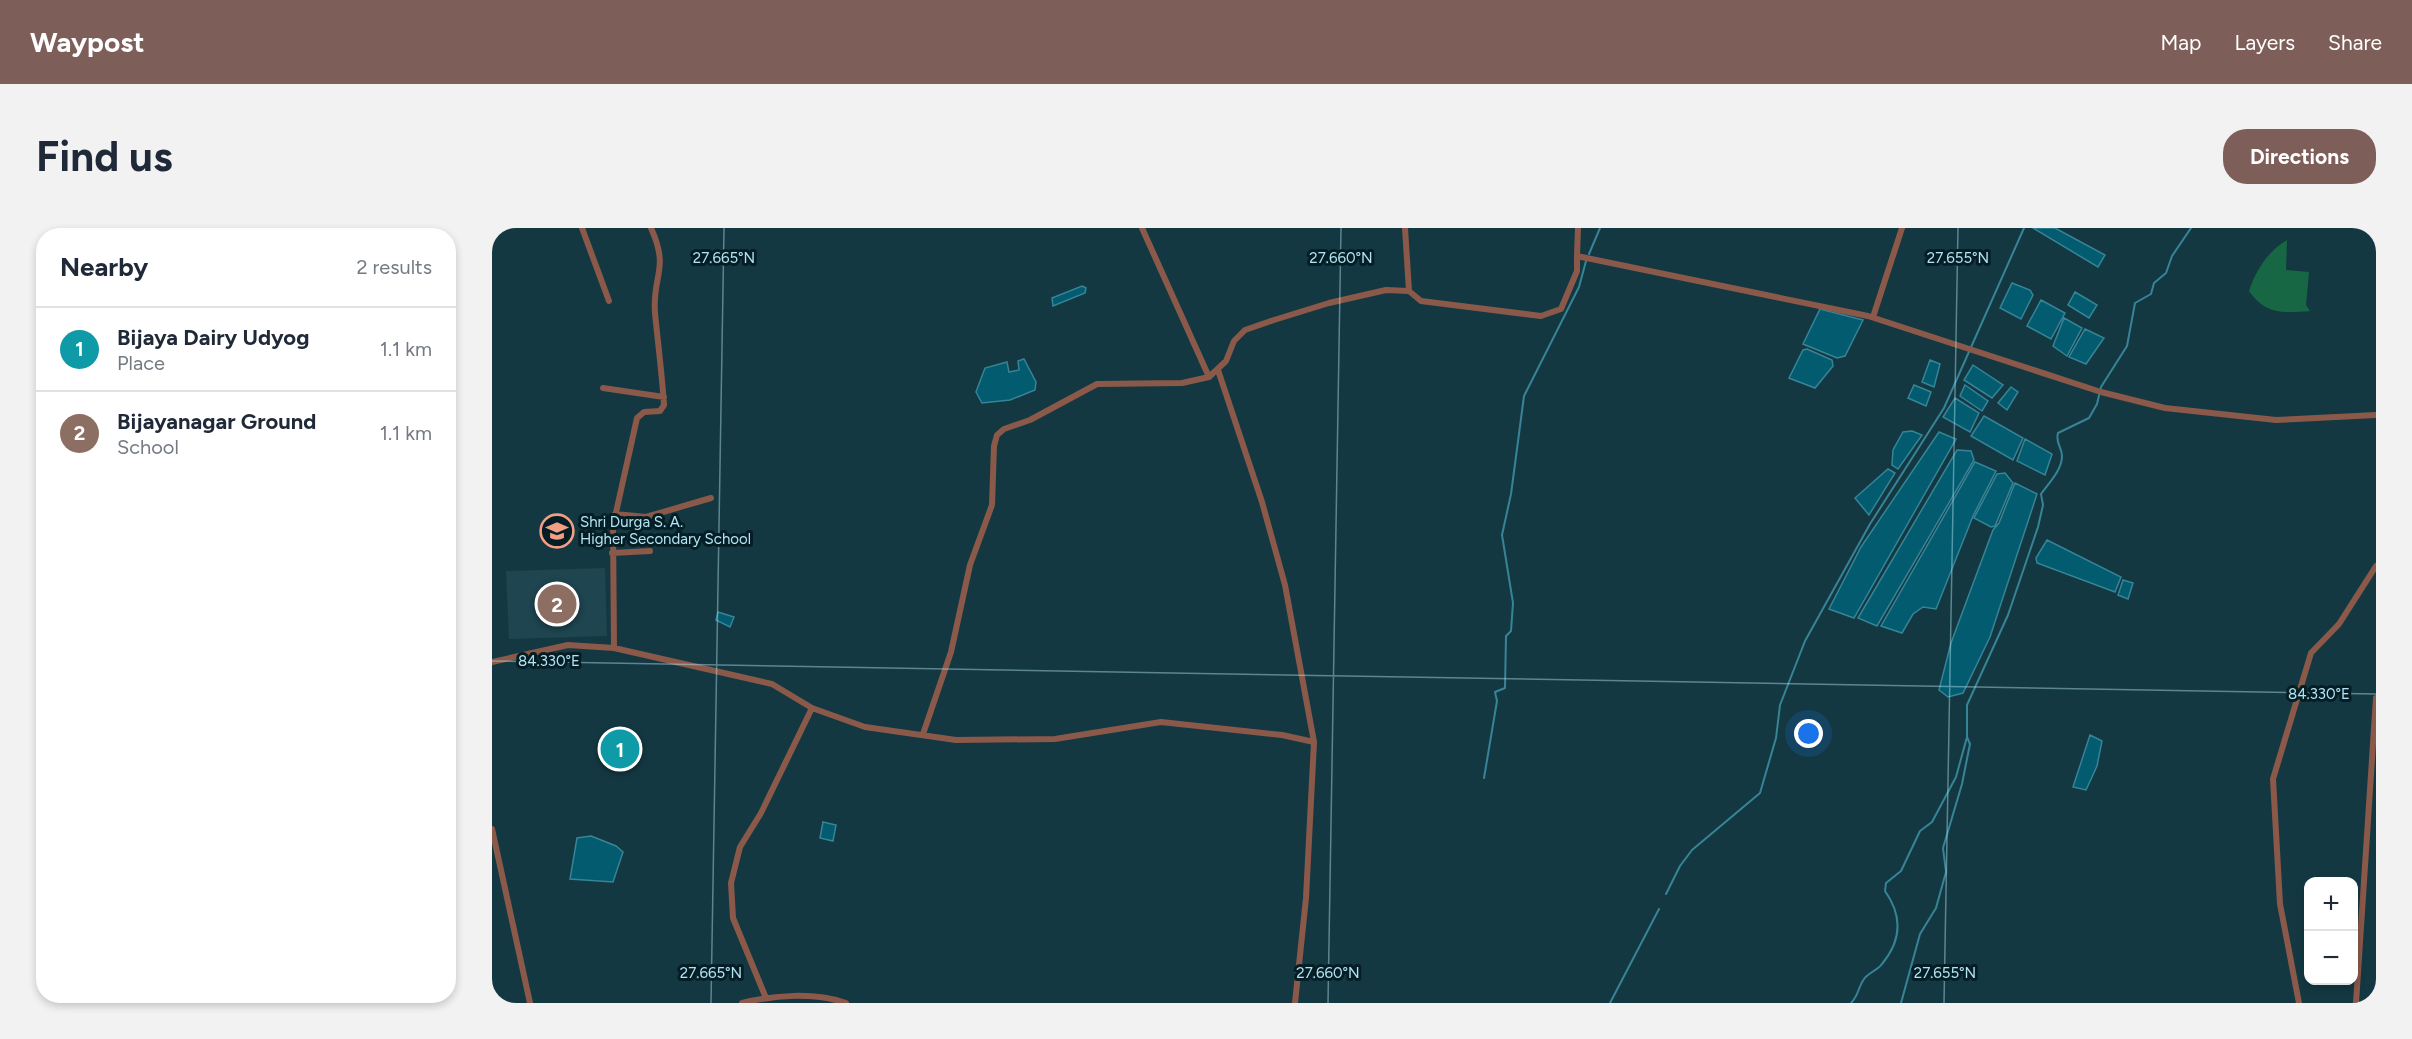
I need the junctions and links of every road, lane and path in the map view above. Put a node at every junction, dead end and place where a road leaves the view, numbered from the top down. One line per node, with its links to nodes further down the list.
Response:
1 (582, 228): 9 (street)
2 (651, 228): 14 (street)
3 (1142, 228): 12 (street)
4 (1405, 228): 8 (street)
5 (1578, 228): 7 (street)
6 (1902, 228): 10 (street)
7 (1577, 256): 8 (street); 10 (street)
8 (1409, 291): 11 (street)
9 (609, 301)
10 (1873, 317): 15 (street)
11 (1218, 370): 12 (street); 26 (street)
12 (1209, 377): 25 (street)
13 (603, 388): 14 (street)
14 (664, 397): 17 (street)
15 (2376, 415)
16 (711, 498): 17 (street)
17 (615, 514): 19 (street)
18 (650, 551): 19 (street)
19 (612, 553): 21 (street)
20 (2376, 566): 34 (street)
21 (614, 648): 22 (street); 24 (street)
22 (492, 662)
23 (2376, 698): 27 (street)
24 (812, 708): 25 (street); 29 (street)
25 (922, 734): 26 (street)
26 (1314, 742): 33 (street)
27 (2374, 750): 35 (street)
28 (492, 829): 30 (street)
29 (766, 998): 31 (street); 32 (street)
30 (530, 1003)
31 (742, 1003)
32 (846, 1003)
33 (1295, 1003)
34 (2298, 1003)
35 (2356, 1003)

